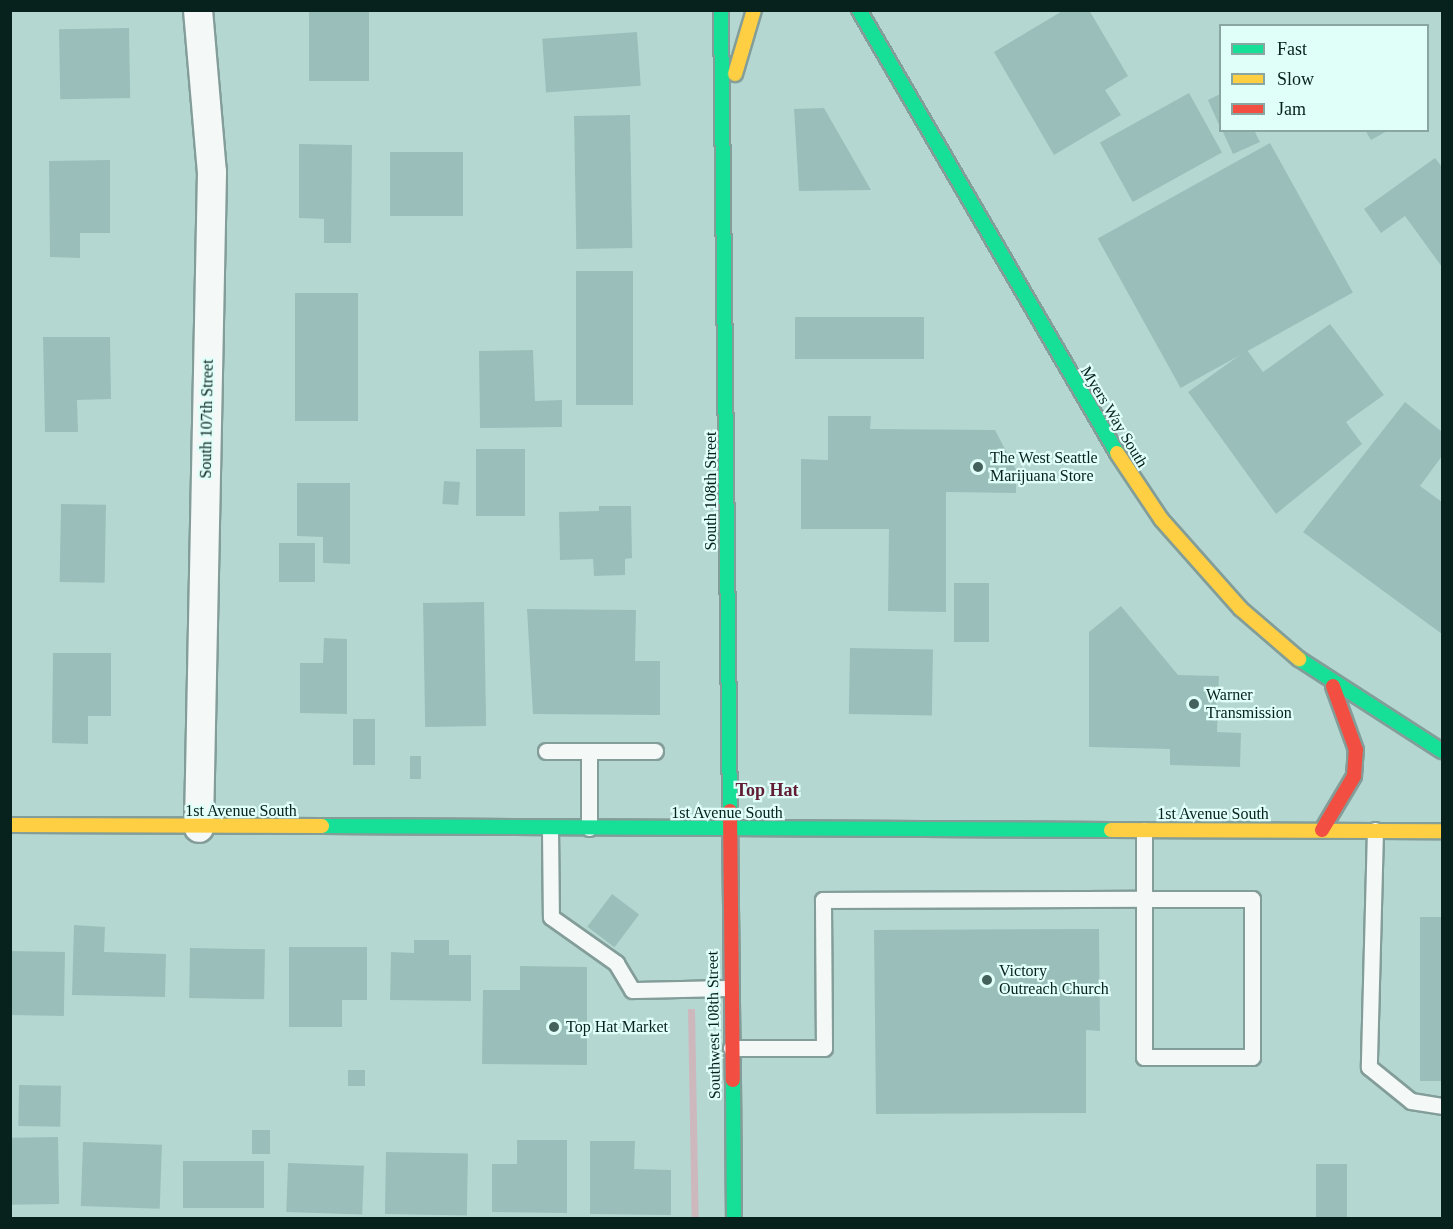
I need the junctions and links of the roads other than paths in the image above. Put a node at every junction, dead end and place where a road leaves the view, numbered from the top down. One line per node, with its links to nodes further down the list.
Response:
1 (198, 10): 12 (street, South 107th Street)
2 (721, 10): 5 (street, South 108th Street)
3 (754, 10): 5 (street, South 108th Street)
4 (866, 13): 6 (street, Myers Way South)
5 (726, 153): 15 (street, South 108th Street)
6 (1334, 686): 10 (street, Myers Way South); 17 (street)
7 (546, 751): 8 (lane)
8 (589, 751): 9 (lane); 14 (lane)
9 (655, 751)
10 (1443, 751)
11 (10, 825): 12 (street, 1st Avenue South)
12 (199, 828): 13 (street, 1st Avenue South)
13 (550, 828): 14 (street, 1st Avenue South); 21 (lane)
14 (589, 828): 15 (street, 1st Avenue South)
15 (727, 830): 16 (street, 1st Avenue South); 21 (street, Southwest 108th Street)
16 (1144, 830): 17 (street, 1st Avenue South); 20 (lane)
17 (1322, 830): 18 (street, 1st Avenue South)
18 (1375, 830): 19 (street, 1st Avenue South); 23 (lane)
19 (1443, 831)
20 (1144, 899): 20 (lane); 22 (lane)
21 (730, 988): 22 (street, Southwest 108th Street)
22 (731, 1048): 24 (street, Southwest 108th Street)
23 (1443, 1106)
24 (734, 1218)

